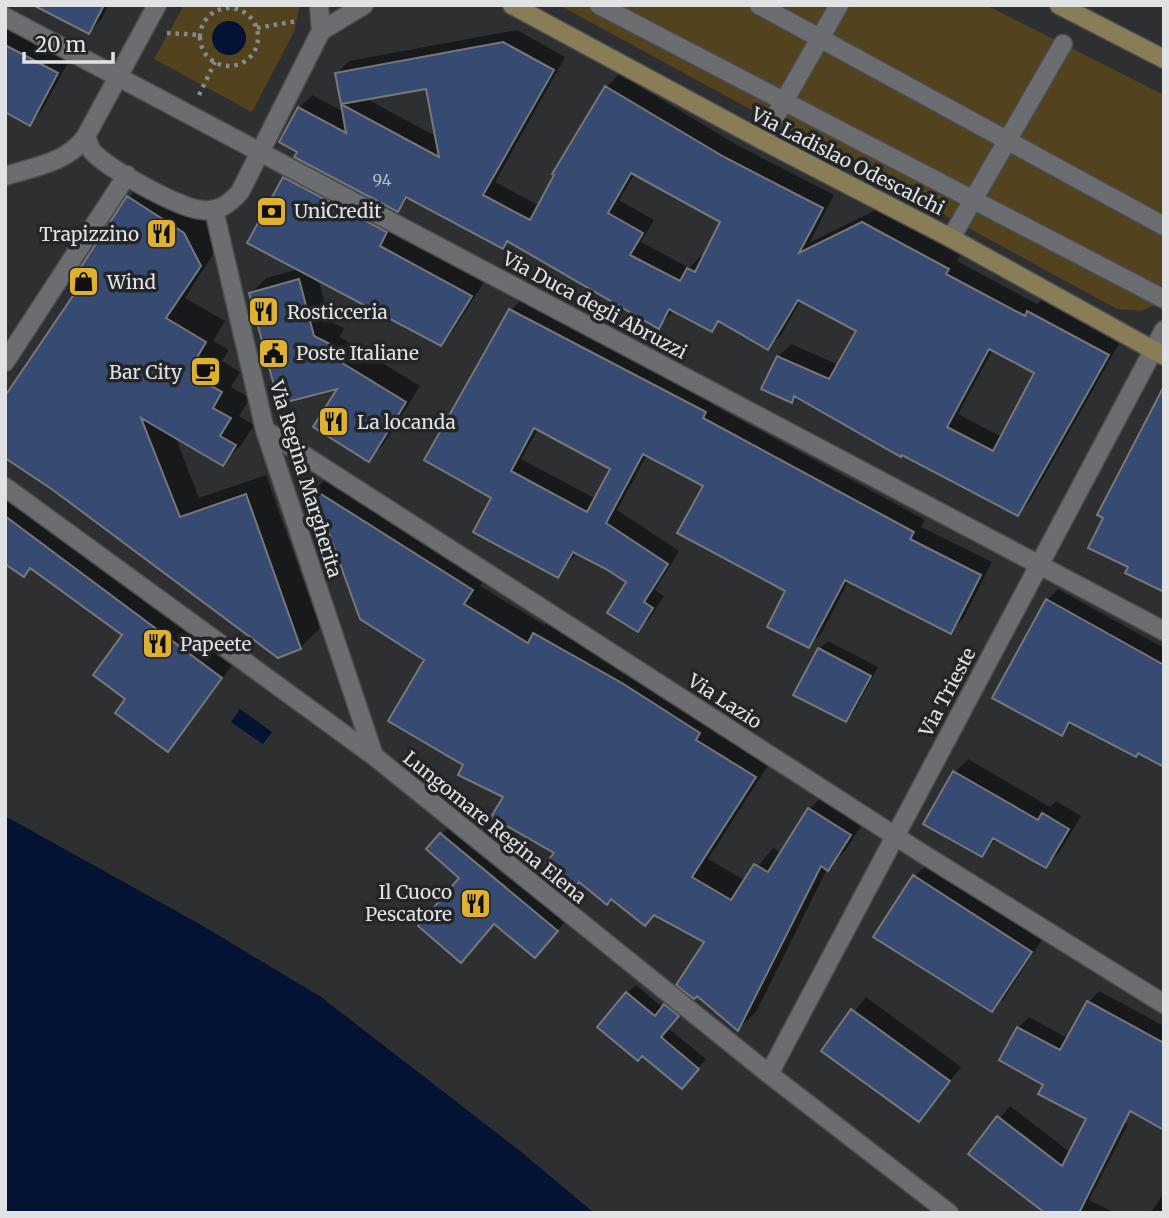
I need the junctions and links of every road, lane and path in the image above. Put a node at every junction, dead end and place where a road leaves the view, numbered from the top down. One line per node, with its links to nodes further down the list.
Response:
1 (157, 5): 17 (street)
2 (364, 5): 11 (street)
3 (512, 5): 22 (street, Via Ladislao Odescalchi)
4 (599, 5): 19 (street)
5 (759, 5): 13 (street)
6 (839, 5): 13 (street)
7 (1059, 5): 15 (street)
8 (216, 8): 9 (path); 16 (path)
9 (243, 8): 12 (path)
10 (5, 17): 17 (street, Via Duca degli Abruzzi)
11 (321, 18): 12 (path); 23 (street)
12 (257, 28): 16 (path)
13 (820, 38): 19 (street); 21 (street)
14 (1063, 44): 21 (street)
15 (1164, 59)
16 (215, 62): 18 (path)
17 (118, 77): 20 (street); 23 (street, Via Duca degli Abruzzi)
18 (199, 95)
19 (783, 101): 22 (street); 26 (street)
20 (86, 136): 24 (street); 25 (street)
21 (1008, 139): 26 (street); 28 (street)
22 (762, 141): 29 (street, Via Ladislao Odescalchi)
23 (260, 151): 27 (street); 36 (street, Via Duca degli Abruzzi)
24 (127, 175): 27 (street); 33 (street)
25 (5, 176)
26 (974, 201): 29 (street); 30 (street)
27 (214, 210): 34 (street, Via Regina Margherita)
28 (1164, 226)
29 (951, 238): 32 (street, Via Ladislao Odescalchi)
30 (1164, 299)
31 (1164, 331): 32 (street, Via Trieste)
32 (1158, 354): 36 (street, Via Trieste)
33 (5, 362)
34 (265, 430): 38 (street, Via Regina Margherita); 39 (street, Via Lazio)
35 (5, 487): 38 (street, Lungomare Regina Elena)
36 (1038, 565): 37 (street, Via Duca degli Abruzzi); 39 (street, Via Trieste)
37 (1164, 631)
38 (373, 756): 41 (street, Lungomare Regina Elena)
39 (894, 835): 40 (street, Via Lazio); 41 (street, Via Trieste)
40 (1164, 1004)
41 (769, 1074): 42 (street, Lungomare Regina Elena)
42 (949, 1213)

